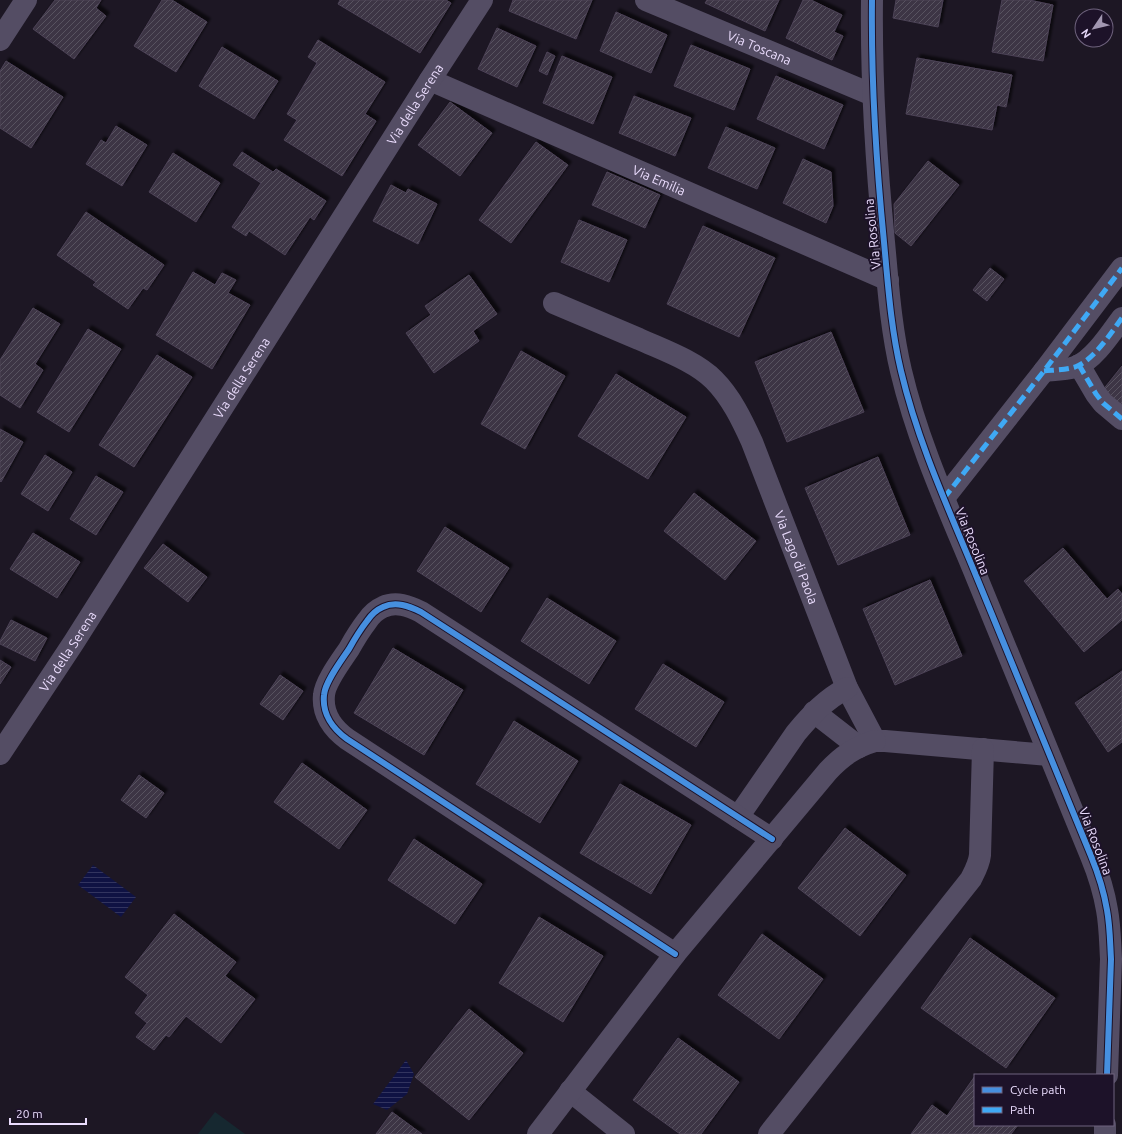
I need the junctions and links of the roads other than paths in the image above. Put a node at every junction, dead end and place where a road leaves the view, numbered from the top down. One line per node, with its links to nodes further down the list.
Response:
1 (26, 0): 5 (street)
2 (482, 0): 6 (street, Via della Serena)
3 (646, 0): 7 (street, Via Toscana)
4 (872, 0): 7 (street, Via Rosolina)
5 (0, 40)
6 (430, 80): 9 (street, Via Emilia); 20 (street, Via della Serena)
7 (873, 95): 9 (street, Via Rosolina)
8 (1122, 268): 13 (street)
9 (888, 280): 15 (street, Via Rosolina)
10 (554, 303): 16 (street, Via Lago di Paola)
11 (1122, 318): 12 (street)
12 (1078, 365): 13 (street); 14 (street)
13 (1044, 371): 15 (street)
14 (1122, 419)
15 (944, 498): 21 (street, Via Rosolina)
16 (847, 688): 17 (street); 18 (street, Via Lago di Paola)
17 (814, 712): 18 (street); 22 (street)
18 (867, 744): 19 (street); 23 (street)
19 (983, 749): 21 (street); 29 (street)
20 (0, 754)
21 (1049, 755): 25 (street, Via Rosolina)
22 (738, 817): 23 (street); 24 (street)
23 (772, 839): 24 (street)
24 (674, 954): 26 (street)
25 (1108, 1074)
26 (570, 1091): 27 (street); 28 (street)
27 (538, 1134)
28 (624, 1134)
29 (769, 1134)

